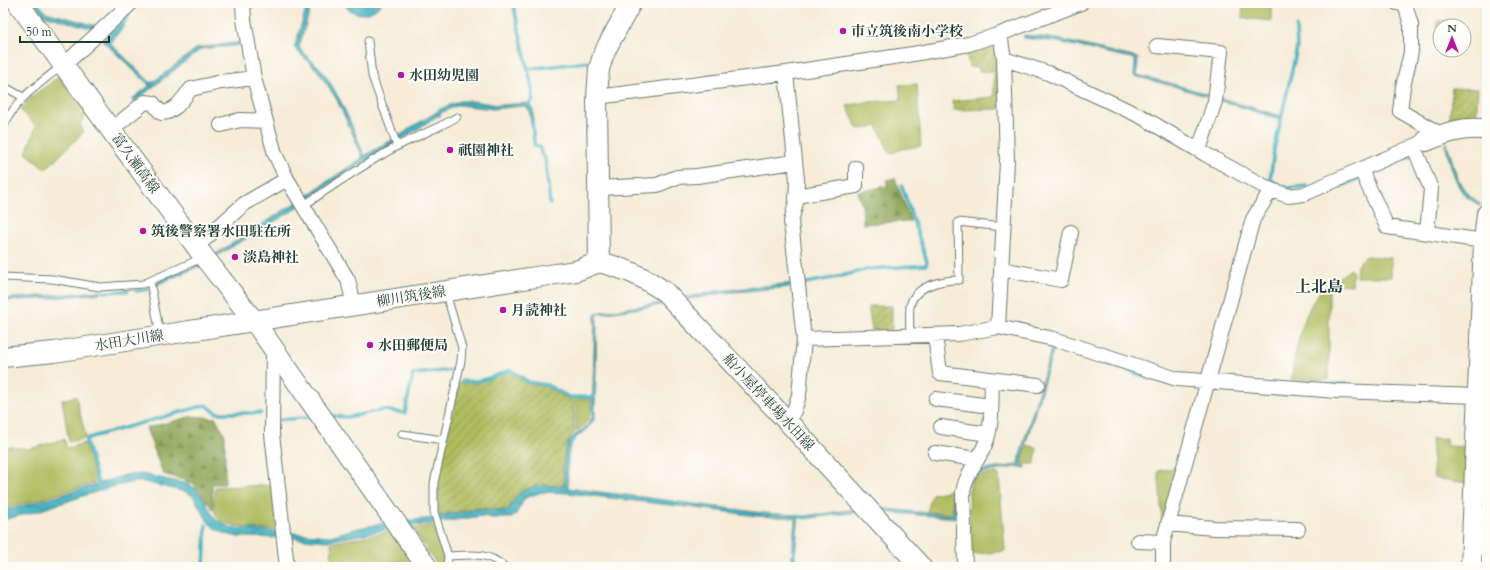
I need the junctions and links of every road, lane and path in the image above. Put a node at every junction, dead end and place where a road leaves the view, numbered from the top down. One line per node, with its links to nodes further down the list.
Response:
1 (18, 3): 11 (main road, 富久瀬高線)
2 (128, 3): 11 (street)
3 (244, 3): 13 (street)
4 (631, 3): 16 (main road)
5 (1081, 3): 7 (street)
6 (1397, 3): 23 (street)
7 (1000, 34): 10 (street); 12 (street)
8 (368, 41): 24 (lane)
9 (1157, 46): 25 (street)
10 (1004, 59): 25 (street); 35 (street)
11 (64, 65): 15 (lane); 39 (main road, 富久瀬高線)
12 (786, 73): 16 (street); 26 (street)
13 (254, 78): 18 (street); 19 (street)
14 (3, 86): 15 (lane)
15 (23, 97): 21 (lane)
16 (597, 97): 30 (main road)
17 (457, 117): 24 (lane)
18 (266, 121): 20 (street); 29 (street)
19 (117, 125)
20 (221, 125)
21 (3, 128)
22 (1487, 130): 23 (main road)
23 (1428, 141): 28 (street); 37 (street)
24 (397, 146): 33 (lane)
25 (1199, 150): 31 (street)
26 (795, 162): 30 (street); 32 (street)
27 (856, 168): 32 (street)
28 (1361, 170): 31 (street); 37 (street)
29 (287, 179): 33 (street); 39 (street)
30 (599, 188): 40 (main road)
31 (1271, 190): 55 (street)
32 (796, 196): 51 (street)
33 (303, 206): 45 (street)
34 (1487, 214): 38 (main road)
35 (1003, 227): 41 (street); 50 (lane)
36 (1071, 232): 41 (street)
37 (1427, 232): 38 (street)
38 (1484, 241): 57 (main road)
39 (200, 251): 43 (lane); 46 (main road, 富久瀬高線)
40 (600, 262): 44 (main road, 柳川筑後線); 60 (main road, 船小屋停車場水田線)
41 (1001, 269): 47 (street)
42 (3, 278): 43 (lane)
43 (150, 281): 48 (lane)
44 (445, 291): 45 (main road, 柳川筑後線); 64 (lane)
45 (354, 305): 46 (main road, 柳川筑後線)
46 (254, 321): 48 (main road, 水田大川線); 52 (main road)
47 (998, 327): 49 (street); 55 (street)
48 (160, 335): 53 (main road, 水田大川線)
49 (935, 335): 50 (street); 54 (street)
50 (910, 336): 51 (street)
51 (804, 339): 60 (street)
52 (274, 348): 73 (street); 74 (main road)
53 (3, 357)
54 (992, 380): 56 (street); 59 (street)
55 (1209, 380): 57 (street); 67 (street)
56 (1038, 385)
57 (1482, 397): 79 (main road)
58 (936, 399): 59 (street)
59 (991, 406): 63 (street)
60 (788, 422): 72 (main road, 船小屋停車場水田線)
61 (941, 427): 63 (street)
62 (402, 434): 64 (lane)
63 (988, 434): 66 (street)
64 (443, 440): 71 (lane)
65 (935, 453): 66 (street)
66 (977, 459): 77 (street)
67 (1168, 524): 68 (street); 70 (street)
68 (1298, 528)
69 (1138, 541): 70 (street)
70 (1163, 542): 78 (street)
71 (448, 556): 75 (lane); 76 (lane)
72 (919, 566)
73 (287, 567)
74 (427, 567)
75 (447, 567)
76 (505, 567)
77 (966, 567)
78 (1163, 567)
79 (1471, 567)

